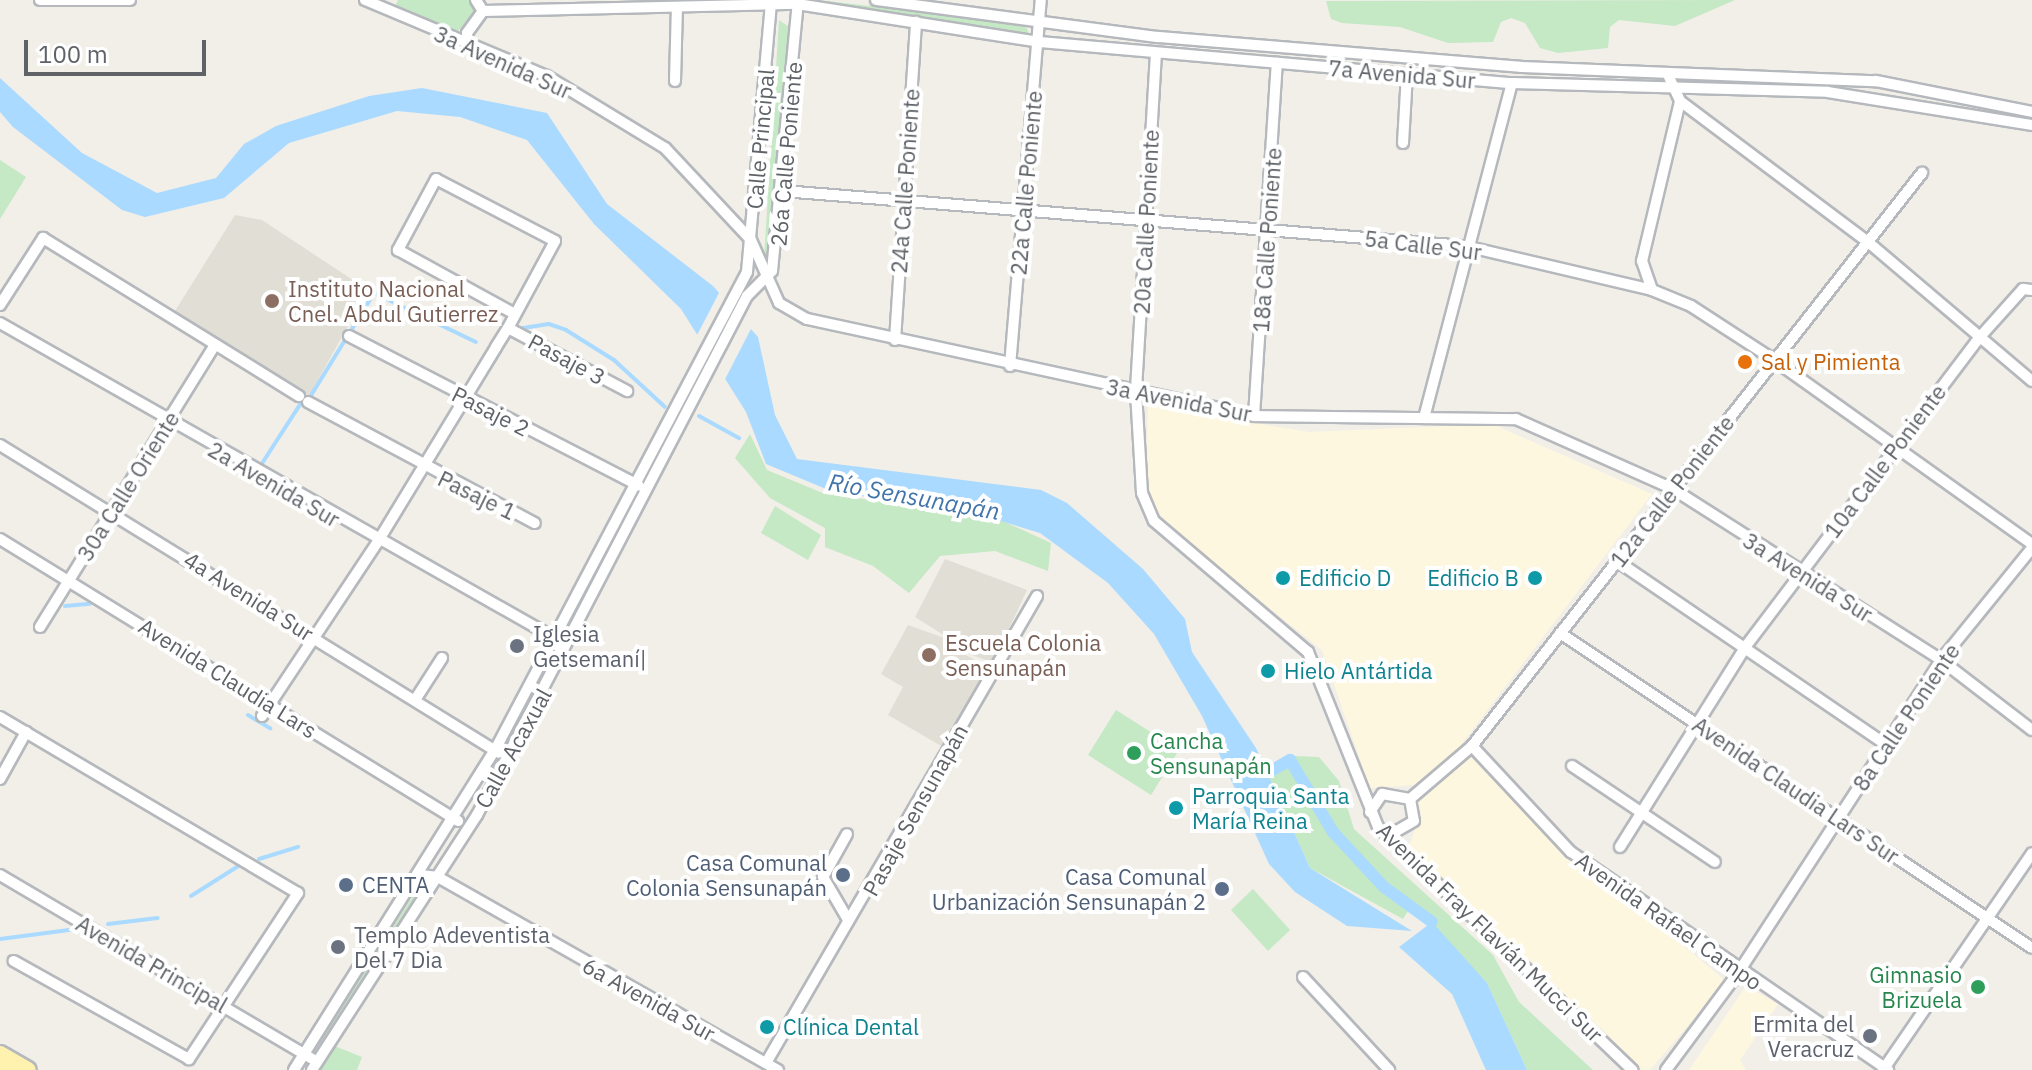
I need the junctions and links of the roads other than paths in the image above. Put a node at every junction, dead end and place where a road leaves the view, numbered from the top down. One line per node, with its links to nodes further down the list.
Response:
1 (40, 0): 2 (street)
2 (130, 0)
3 (365, 0): 14 (street, 3a Avenida Sur)
4 (476, 0): 10 (street)
5 (876, 0): 12 (street, 7a Avenida Sur)
6 (1041, 0): 12 (street, 22a Calle Poniente)
7 (798, 2): 8 (street, 7a Avenida Sur); 11 (street, 7a Avenida Sur); 26 (street, 26a Calle Poniente)
8 (771, 3): 9 (street); 31 (street, Calle Principal)
9 (677, 7): 10 (street); 19 (street)
10 (483, 11): 14 (street)
11 (916, 22): 13 (street, 7a Avenida Sur); 27 (street, 24a Calle Poniente)
12 (1040, 24): 13 (street, 22a Calle Poniente); 18 (street, 7a Avenida Sur)
13 (1039, 42): 15 (street, 7a Avenida Sur); 28 (street, 22a Calle Poniente)
14 (467, 45): 31 (street, 3a Avenida Sur)
15 (1156, 53): 16 (street, 7a Avenida Sur); 29 (street, 20a Calle Poniente)
16 (1277, 63): 17 (street, 7a Avenida Sur); 30 (street, 18a Calle Poniente)
17 (1407, 74): 20 (street, 7a Avenida Sur); 24 (street)
18 (1669, 77): 21 (street); 22 (street, 7a Avenida Sur)
19 (675, 81)
20 (1512, 83): 21 (street, 7a Avenida Sur); 33 (street)
21 (1679, 96): 23 (street, 7a Avenida Sur); 32 (street); 36 (street)
22 (2032, 112)
23 (2032, 125)
24 (1403, 143)
25 (1922, 173): 32 (street, 12a Calle Poniente)
26 (783, 191): 27 (street, 5a Calle Sur); 35 (street, 26a Calle Poniente)
27 (902, 203): 28 (street, 5a Calle Sur); 45 (street, 24a Calle Poniente)
28 (1023, 214): 29 (street, 5a Calle Sur); 48 (street, 22a Calle Poniente)
29 (1146, 220): 30 (street, 5a Calle Sur); 51 (street, 20a Calle Poniente)
30 (1268, 230): 33 (street, 5a Calle Sur); 53 (street, 18a Calle Poniente)
31 (751, 240): 34 (street, Calle Principal); 35 (street, 3a Avenida Sur)
32 (1868, 242): 44 (street); 47 (street, 12a Calle Poniente)
33 (1465, 246): 36 (street, 5a Calle Sur); 54 (street)
34 (743, 276): 59 (street, Calle Acaxual)
35 (769, 279): 38 (street, 26a Calle Poniente); 45 (street, 3a Avenida Sur)
36 (1652, 290): 47 (street, 5a Calle Sur)
37 (2032, 290): 44 (street, 10a Calle Poniente)
38 (747, 296): 60 (street, Calle Acaxual)
39 (0, 305): 46 (street, Pasaje 1)
40 (515, 314): 40 (street); 42 (street)
41 (0, 323): 55 (street, 2a Avenida Sur)
42 (508, 328): 50 (street, Pasaje 3); 52 (street)
43 (349, 336): 52 (street, Pasaje 2)
44 (1979, 338): 49 (street); 57 (street, 10a Calle Poniente)
45 (895, 340): 48 (street, 3a Avenida Sur)
46 (215, 345): 55 (street, 30a Calle Oriente); 58 (street, Pasaje 1)
47 (1774, 360): 57 (street, 5a Calle Sur); 61 (street, 12a Calle Poniente)
48 (1010, 366): 51 (street, 3a Avenida Sur)
49 (2032, 381)
50 (627, 391)
51 (1136, 392): 53 (street, 3a Avenida Sur); 94 (street, Avenida Fray Flavián Mucci Sur)
52 (464, 397): 58 (street); 59 (street, Pasaje 2)
53 (1254, 416): 54 (street, 3a Avenida Sur)
54 (1424, 418): 61 (street, 3a Avenida Sur)
55 (166, 423): 62 (street, 30a Calle Oriente); 65 (street, 2a Avenida Sur)
56 (0, 445): 62 (street, 4a Avenida Sur)
57 (1895, 446): 66 (street, 5a Calle Sur); 68 (street, 10a Calle Poniente)
58 (419, 466): 63 (street, Pasaje 1); 65 (street)
59 (634, 484): 60 (street); 74 (street, Calle Acaxual)
60 (648, 489): 75 (street, Calle Acaxual)
61 (1673, 489): 67 (street, 12a Calle Poniente); 68 (street, 3a Avenida Sur)
62 (112, 511): 69 (street, 30a Calle Oriente); 73 (street, 4a Avenida Sur)
63 (535, 523)
64 (0, 539): 69 (street, Avenida Claudia Lars)
65 (377, 543): 73 (street); 74 (street, 2a Avenida Sur)
66 (2032, 546): 79 (street, 8a Calle Poniente)
67 (1617, 561): 72 (street, 12a Calle Poniente); 76 (street)
68 (1802, 571): 76 (street, 10a Calle Poniente); 79 (street, 3a Avenida Sur)
69 (69, 581): 71 (street, 30a Calle Oriente); 81 (street, Avenida Claudia Lars)
70 (1037, 596): 108 (street, Pasaje Sensunapán)
71 (40, 627)
72 (1560, 633): 84 (street, Avenida Claudia Lars Sur); 88 (street, 12a Calle Poniente)
73 (314, 636): 80 (street, 4a Avenida Sur); 81 (street)
74 (553, 637): 75 (street); 77 (street); 89 (street, Calle Acaxual)
75 (573, 638): 77 (street, Calle Acaxual)
76 (1746, 646): 84 (street, 10a Calle Poniente); 87 (street)
77 (563, 655): 90 (street, Calle Acaxual)
78 (442, 658): 80 (street)
79 (1941, 660): 85 (street, 3a Avenida Sur); 87 (street, 8a Calle Poniente)
80 (415, 700): 89 (street, 4a Avenida Sur)
81 (270, 704): 82 (street); 96 (street, Avenida Claudia Lars)
82 (262, 716)
83 (0, 717): 86 (street)
84 (1700, 725): 95 (street, 10a Calle Poniente); 97 (street, Avenida Claudia Lars Sur)
85 (2032, 730)
86 (26, 732): 92 (street); 114 (street)
87 (1884, 743): 97 (street, 8a Calle Poniente)
88 (1472, 746): 93 (street, 12a Calle Poniente); 112 (street, Avenida Rafael Campo)
89 (495, 750): 90 (street, 4a Avenida Sur); 96 (street, Calle Acaxual)
90 (509, 758): 98 (street, Calle Acaxual)
91 (1572, 766): 95 (street)
92 (0, 779)
93 (1410, 799): 94 (street); 100 (street)
94 (1370, 812): 100 (street, Avenida Fray Flavián Mucci Sur)
95 (1641, 815): 101 (street, 10a Calle Poniente); 104 (street)
96 (455, 819): 98 (street, Avenida Claudia Lars); 103 (street, Calle Acaxual)
97 (1839, 819): 109 (street, Avenida Claudia Lars Sur); 112 (street, 8a Calle Poniente)
98 (469, 828): 107 (street, Calle Acaxual)
99 (847, 834): 108 (street)
100 (1388, 836): 124 (street, Avenida Fray Flavián Mucci Sur)
101 (1620, 847)
102 (2032, 853): 109 (street)
103 (429, 861): 106 (street, Calle Acaxual); 107 (street)
104 (1715, 862)
105 (0, 875): 114 (street, Avenida Principal)
106 (421, 875): 107 (street); 116 (street, Calle Acaxual)
107 (438, 877): 117 (street, 6a Avenida Sur); 118 (street, Calle Acaxual)
108 (847, 918): 117 (street, Pasaje Sensunapán)
109 (1988, 921): 110 (street, Avenida Claudia Lars Sur); 119 (street)
110 (2032, 948)
111 (14, 961): 114 (street)
112 (1738, 973): 119 (street, Avenida Rafael Campo); 125 (street, 8a Calle Poniente)
113 (1303, 977): 123 (street)
114 (227, 1009): 116 (street, Avenida Principal)
115 (0, 1054): 120 (main road)
116 (304, 1054): 118 (street, Calle Acaxual); 121 (street, Calle Acaxual)
117 (766, 1063): 122 (street, 6a Avenida Sur)
118 (314, 1066)
119 (1886, 1069)
120 (28, 1070)
121 (294, 1070)
122 (778, 1070)
123 (1389, 1070)
124 (1632, 1070)
125 (1666, 1070)

